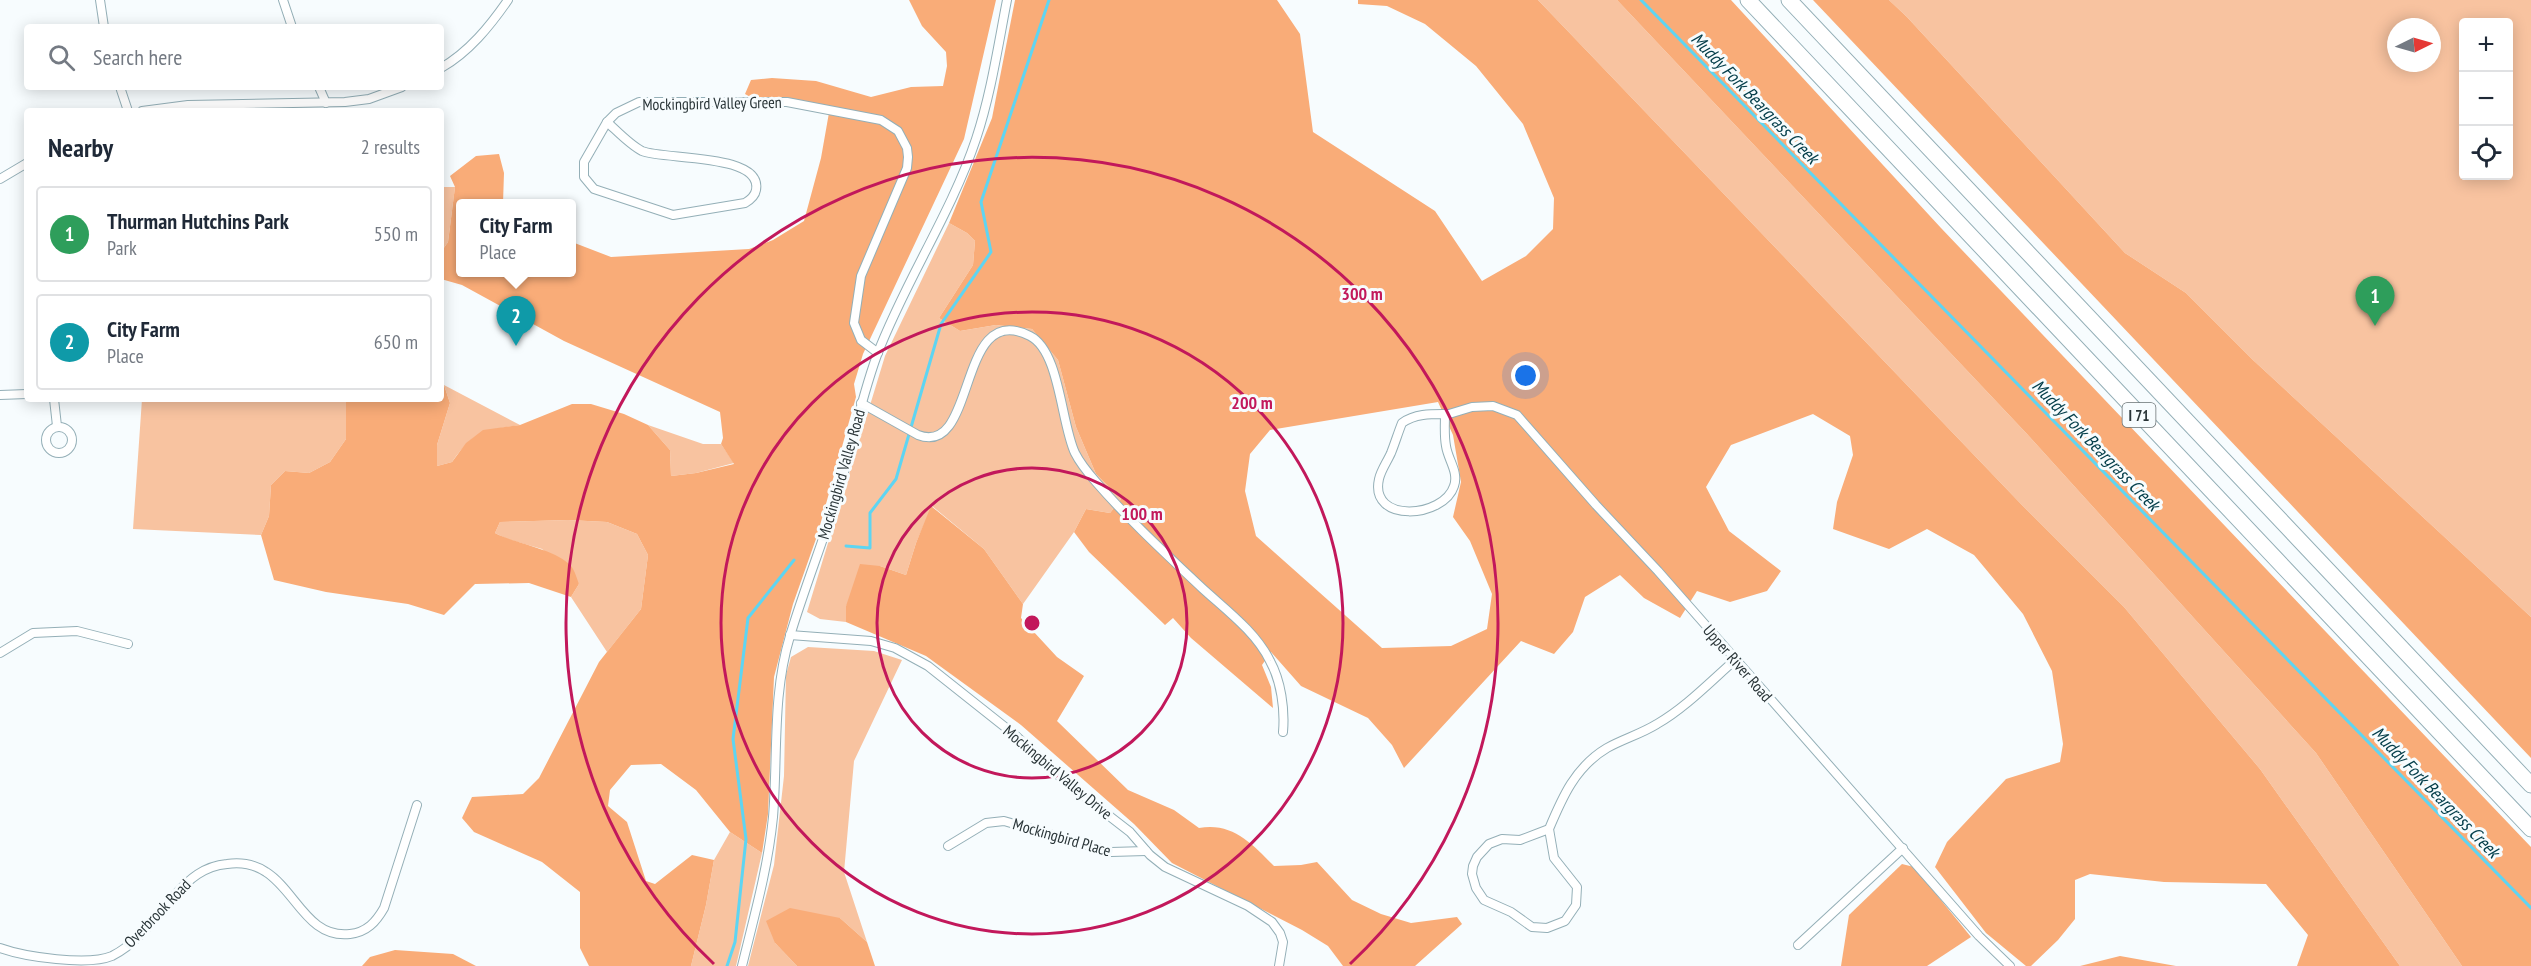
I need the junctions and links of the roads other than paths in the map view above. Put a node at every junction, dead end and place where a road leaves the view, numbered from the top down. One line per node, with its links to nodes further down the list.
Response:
1 (99, 0): 7 (street)
2 (283, 0): 8 (street)
3 (508, 0): 9 (street)
4 (1007, 0): 19 (street, Mockingbird Valley Road)
5 (1748, 0): 34 (highway, I 71)
6 (1789, 0): 31 (highway, I 71)
7 (103, 24)
8 (291, 24)
9 (444, 66)
10 (121, 90): 14 (street)
11 (320, 90): 13 (street)
12 (394, 90): 13 (street)
13 (326, 103): 15 (street)
14 (127, 108)
15 (165, 108)
16 (607, 122): 16 (street, Mockingbird Valley Green); 19 (street, Mockingbird Valley Green)
17 (24, 166): 18 (street)
18 (0, 180)
19 (878, 353): 23 (street, Mockingbird Valley Road)
20 (24, 394): 21 (street)
21 (0, 395)
22 (54, 402): 25 (street)
23 (861, 403): 26 (street, Mockingbird Valley Road); 30 (street)
24 (1445, 414): 24 (street, Upper River Road); 29 (street, Upper River Road)
25 (57, 426)
26 (790, 635): 37 (street, Mockingbird Valley Drive); 40 (street, Mockingbird Valley Road)
27 (128, 644): 28 (street)
28 (0, 653)
29 (1735, 660): 33 (street); 36 (street, Upper River Road)
30 (1283, 732)
31 (2531, 785)
32 (417, 805): 39 (street, Overbrook Road)
33 (1549, 829): 33 (street)
34 (2531, 829)
35 (948, 846): 37 (street, Mockingbird Place)
36 (1903, 848): 38 (street); 42 (street, Upper River Road)
37 (1146, 851): 41 (street, Mockingbird Valley Drive)
38 (1798, 945)
39 (0, 948)
40 (742, 966)
41 (1279, 966)
42 (2010, 966)

